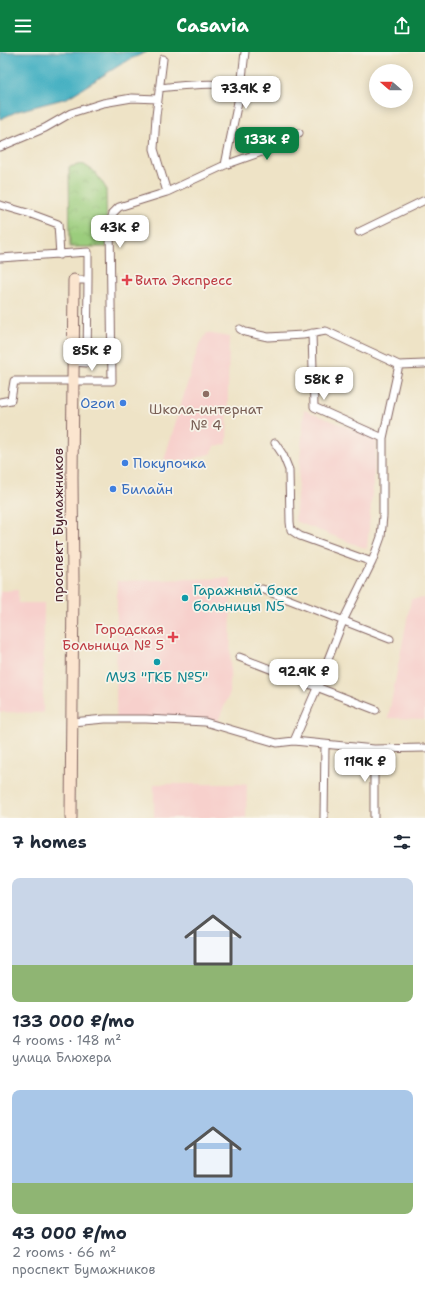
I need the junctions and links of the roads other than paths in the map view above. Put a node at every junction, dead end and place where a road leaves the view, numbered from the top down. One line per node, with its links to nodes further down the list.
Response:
1 (245, 52): 3 (street)
2 (163, 59): 4 (street)
3 (241, 87): 4 (street); 8 (street)
4 (159, 88): 5 (street)
5 (158, 98): 7 (street); 9 (street)
6 (299, 133): 8 (street)
7 (0, 147)
8 (225, 165): 9 (street)
9 (167, 192): 22 (street)
10 (425, 200): 12 (street)
11 (0, 205): 13 (street)
12 (359, 232)
13 (60, 255): 14 (street); 16 (street)
14 (0, 258)
15 (74, 280): 16 (street); 19 (street, проспект Бумажников)
16 (88, 280): 19 (street)
17 (240, 329): 18 (street)
18 (312, 333): 21 (street); 24 (street)
19 (73, 362): 22 (street, проспект Бумажников)
20 (425, 364): 21 (street)
21 (399, 365): 24 (street)
22 (73, 382): 23 (street); 33 (street, проспект Бумажников)
23 (0, 402)
24 (383, 438): 26 (street)
25 (275, 443): 26 (street)
26 (372, 562): 28 (street)
27 (262, 589): 28 (street)
28 (342, 621): 29 (street); 31 (street)
29 (390, 639)
30 (239, 657): 31 (street)
31 (317, 688): 32 (street); 34 (street)
32 (376, 710)
33 (72, 722): 34 (street); 38 (street, проспект Бумажников)
34 (294, 741): 35 (street)
35 (325, 745): 36 (street); 39 (street)
36 (374, 748): 37 (street); 40 (street)
37 (425, 748)
38 (71, 818)
39 (324, 818)
40 (374, 818)

